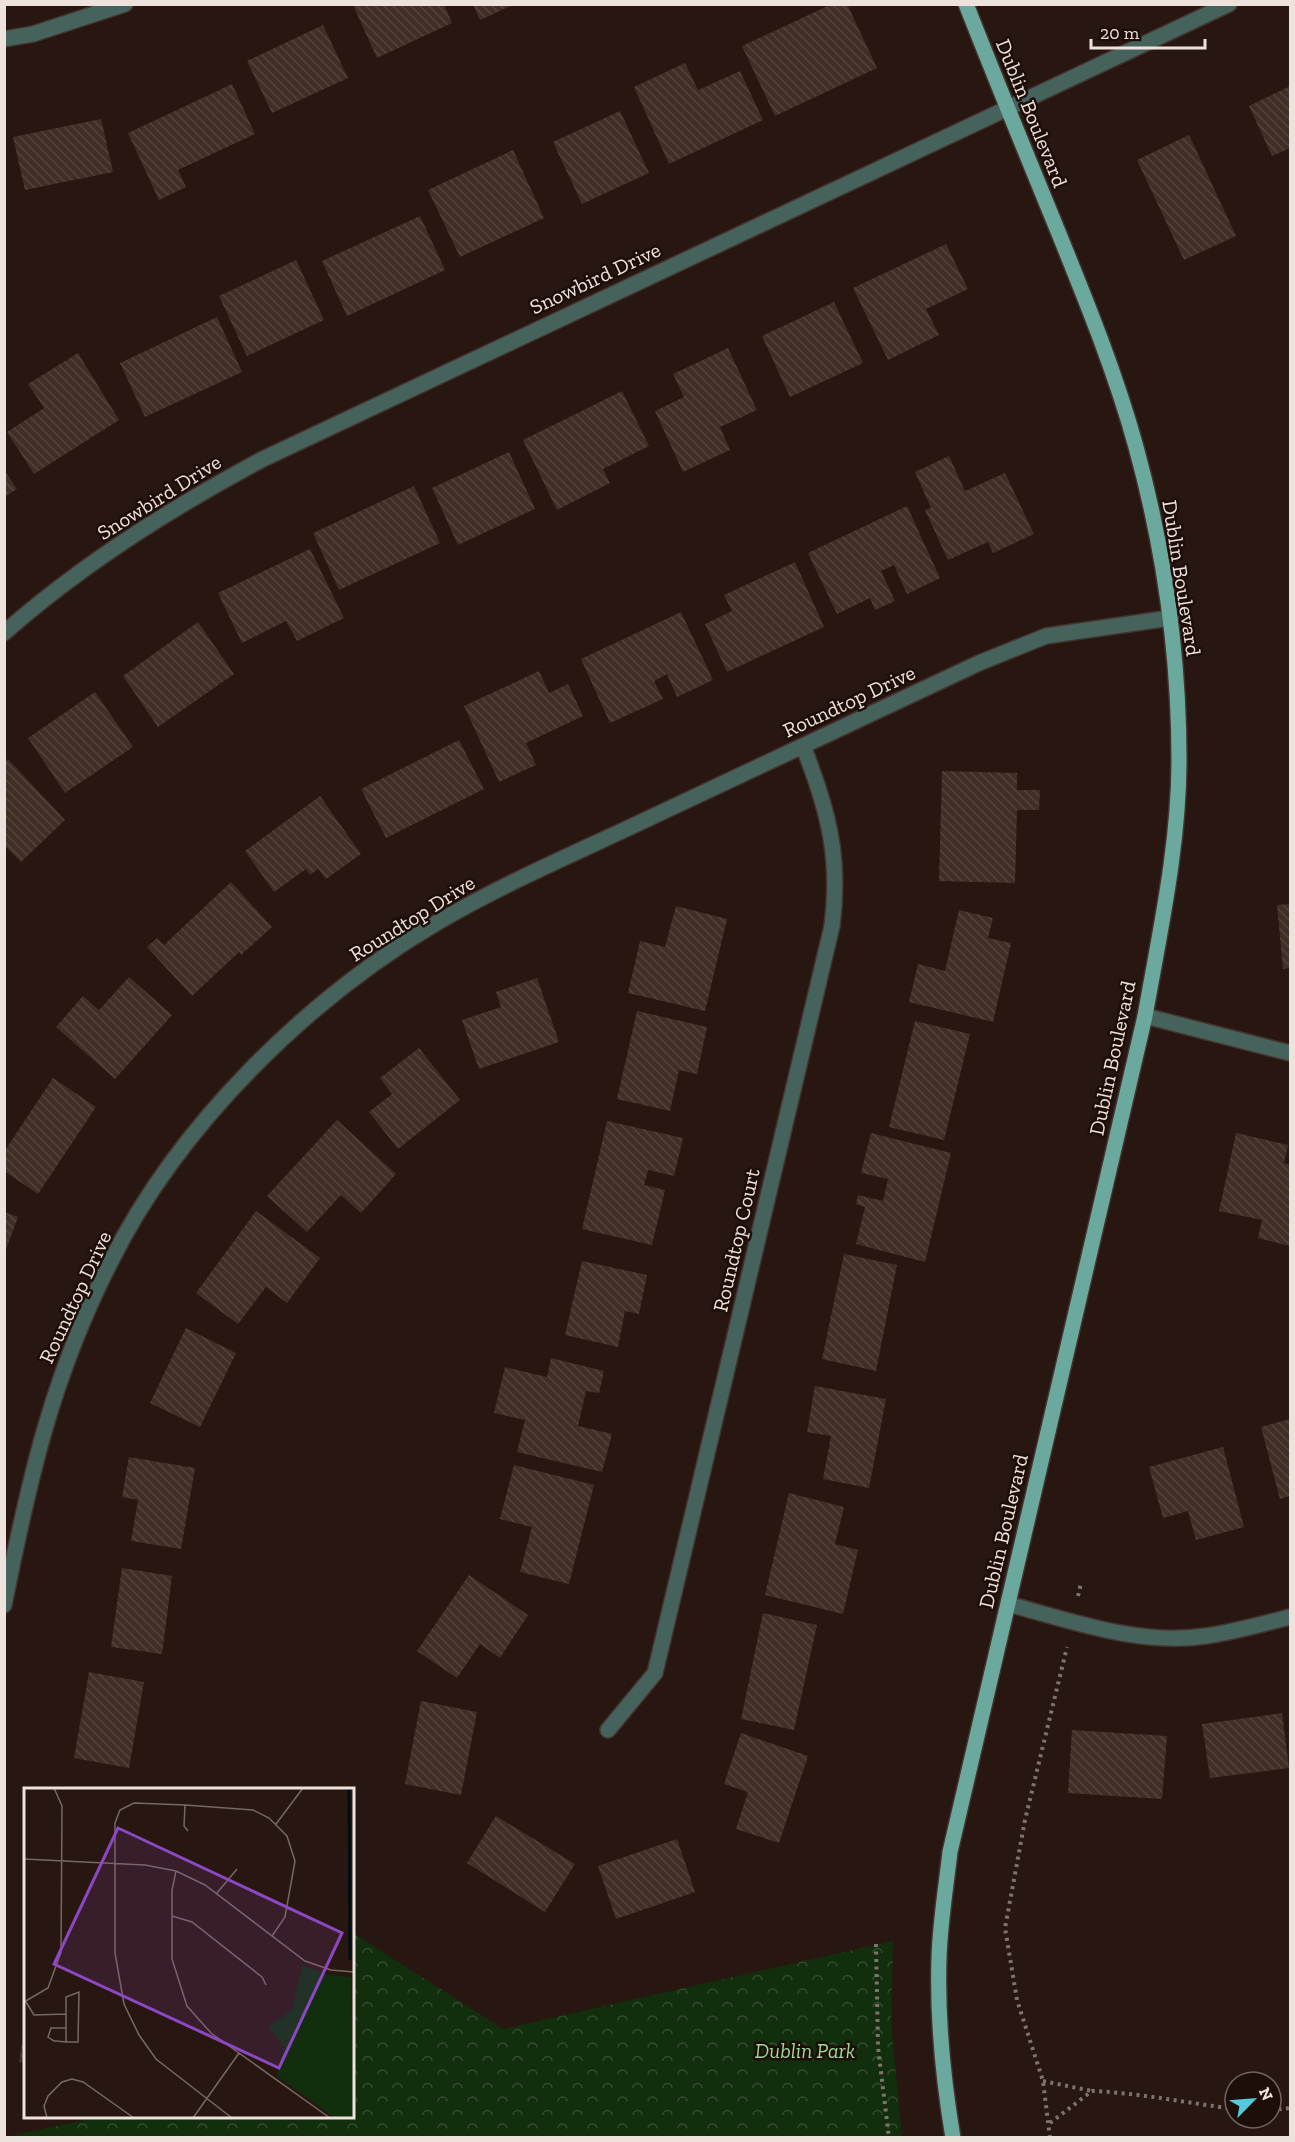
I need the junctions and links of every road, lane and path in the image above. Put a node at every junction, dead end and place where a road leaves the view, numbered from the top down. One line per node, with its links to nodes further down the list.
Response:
1 (125, 4): 4 (street)
2 (966, 4): 5 (main road, Dublin Boulevard)
3 (1229, 4): 5 (street, Snowbird Drive)
4 (4, 39)
5 (1007, 108): 6 (main road, Dublin Boulevard); 7 (street, Snowbird Drive)
6 (1170, 618): 8 (street, Roundtop Drive); 9 (main road, Dublin Boulevard)
7 (4, 633)
8 (803, 746): 13 (street, Roundtop Drive); 16 (street, Roundtop Court)
9 (1145, 1016): 10 (street); 12 (main road, Dublin Boulevard)
10 (1290, 1053)
11 (1081, 1583): 15 (path)
12 (1008, 1604): 15 (street); 23 (main road, Dublin Boulevard)
13 (4, 1605)
14 (1290, 1617): 15 (street)
15 (1073, 1621): 18 (path)
16 (608, 1730)
17 (876, 1944): 22 (path)
18 (1043, 2081): 19 (path); 21 (path)
19 (1092, 2091): 20 (path); 21 (path)
20 (1223, 2108)
21 (1050, 2124): 24 (path)
22 (889, 2138)
23 (952, 2138)
24 (1050, 2138)

